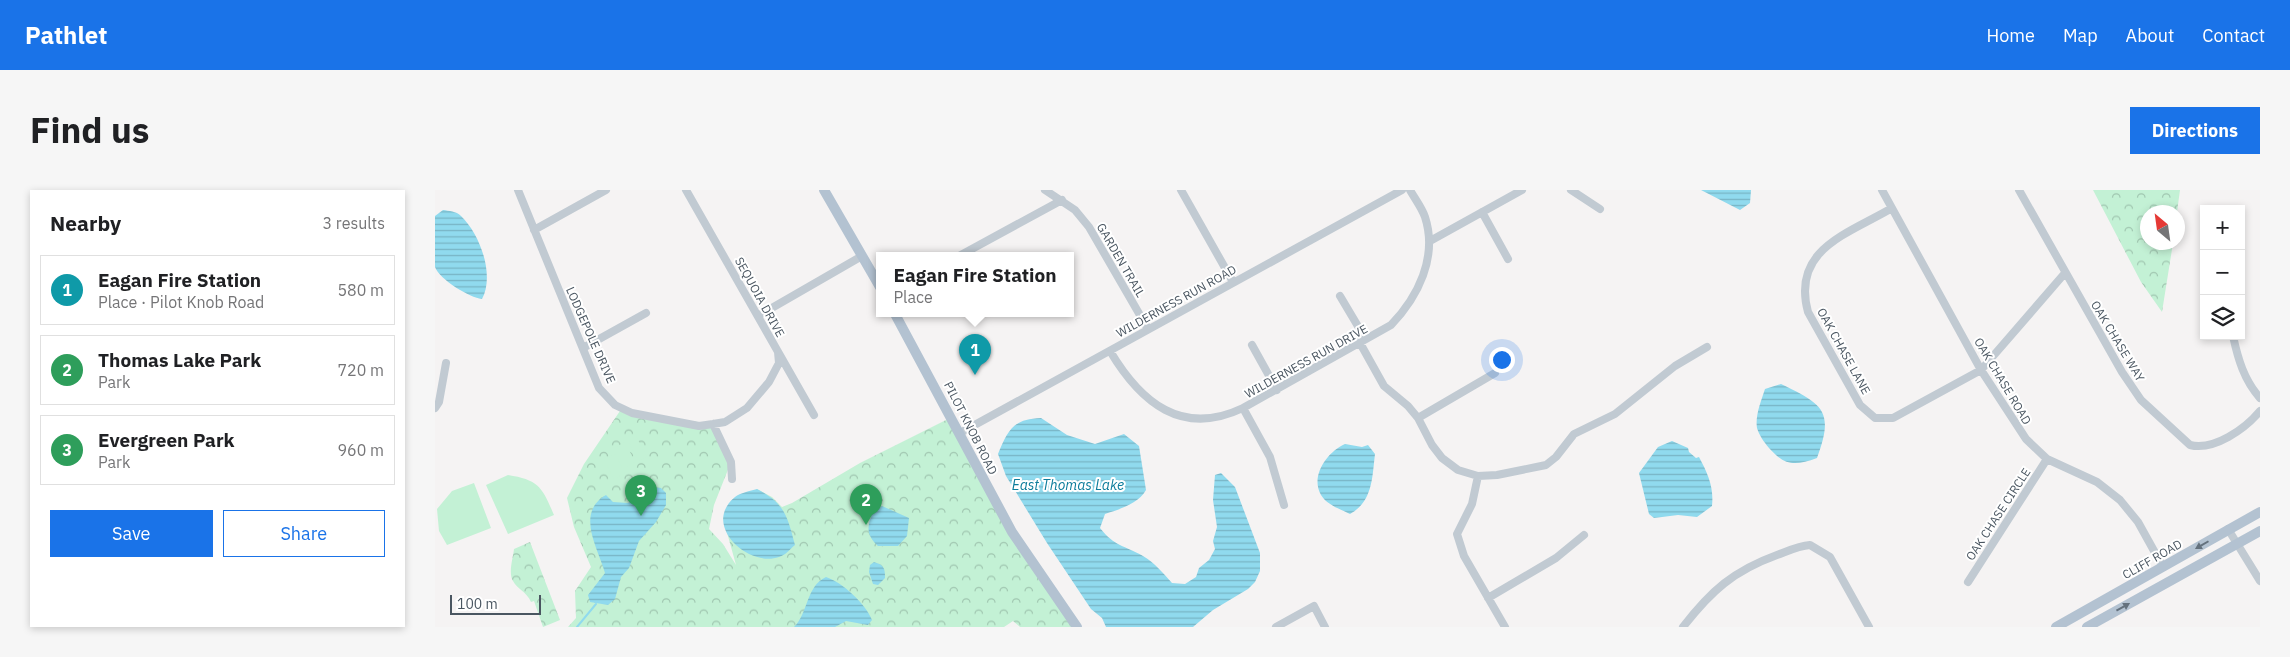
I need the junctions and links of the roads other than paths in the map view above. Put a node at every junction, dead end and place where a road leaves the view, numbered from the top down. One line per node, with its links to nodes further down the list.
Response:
1 (518, 190): 17 (street, LODGEPOLE DRIVE)
2 (606, 190): 17 (street)
3 (687, 190): 27 (street, SEQUOIA DRIVE)
4 (824, 190): 20 (main road)
5 (1045, 190): 13 (street, GARDEN TRAIL)
6 (1181, 190): 24 (street)
7 (1403, 190): 24 (street, WILDERNESS RUN ROAD)
8 (1410, 190): 18 (street, WILDERNESS RUN DRIVE)
9 (1522, 190): 16 (street)
10 (1571, 190): 15 (street)
11 (1882, 190): 14 (street, OAK CHASE ROAD)
12 (2019, 190): 22 (street, OAK CHASE WAY)
13 (1062, 200): 19 (street); 29 (street, GARDEN TRAIL)
14 (1892, 208): 38 (street, OAK CHASE ROAD); 38 (street, OAK CHASE LANE)
15 (1600, 209)
16 (1482, 212): 18 (street); 21 (street)
17 (534, 230): 34 (street, LODGEPOLE DRIVE)
18 (1430, 241): 31 (street, WILDERNESS RUN DRIVE)
19 (966, 252)
20 (862, 256): 23 (main road); 27 (street)
21 (1508, 259)
22 (2065, 273): 38 (street, OAK CHASE LANE); 44 (street, OAK CHASE WAY)
23 (876, 280)
24 (1233, 282): 29 (street, WILDERNESS RUN ROAD)
25 (1340, 296): 31 (street)
26 (646, 313): 34 (street)
27 (757, 316): 36 (street, SEQUOIA DRIVE)
28 (897, 317): 48 (main road, PILOT KNOB ROAD)
29 (1148, 330): 35 (street, WILDERNESS RUN ROAD)
30 (2234, 340): 41 (street)
31 (1360, 344): 40 (street, WILDERNESS RUN DRIVE); 46 (street)
32 (1252, 345): 40 (street)
33 (1707, 347): 50 (street)
34 (583, 348): 47 (street, LODGEPOLE DRIVE)
35 (1110, 350): 43 (street, WILDERNESS RUN DRIVE); 48 (street, WILDERNESS RUN ROAD)
36 (778, 352): 45 (street, SEQUOIA DRIVE); 47 (street, LODGEPOLE DRIVE)
37 (446, 364): 42 (street)
38 (1981, 370): 49 (street, OAK CHASE ROAD)
39 (1495, 372): 46 (street)
40 (1277, 390): 43 (street, WILDERNESS RUN DRIVE)
41 (2260, 398)
42 (435, 408)
43 (1243, 408): 52 (street)
44 (2260, 412)
45 (814, 415)
46 (1418, 418): 50 (street)
47 (713, 424): 51 (street)
48 (960, 433): 62 (main road, PILOT KNOB ROAD)
49 (2047, 459): 58 (street, OAK CHASE ROAD); 60 (street, OAK CHASE CIRCLE)
50 (1478, 476): 61 (street)
51 (732, 479)
52 (1283, 505)
53 (2260, 512): 54 (main road, CLIFF ROAD)
54 (2228, 530): 57 (street); 58 (main road, CLIFF ROAD, one-way to 58)
55 (2260, 531): 57 (main road)
56 (1584, 535): 61 (street)
57 (2237, 544): 59 (street); 69 (main road, one-way to 57)
58 (2163, 567): 68 (main road, CLIFF ROAD)
59 (2260, 581)
60 (1969, 582)
61 (1488, 598): 65 (street)
62 (1077, 627)
63 (1276, 627): 64 (street)
64 (1325, 627)
65 (1505, 627)
66 (1683, 627): 67 (street)
67 (1869, 627)
68 (2056, 627)
69 (2087, 627)

